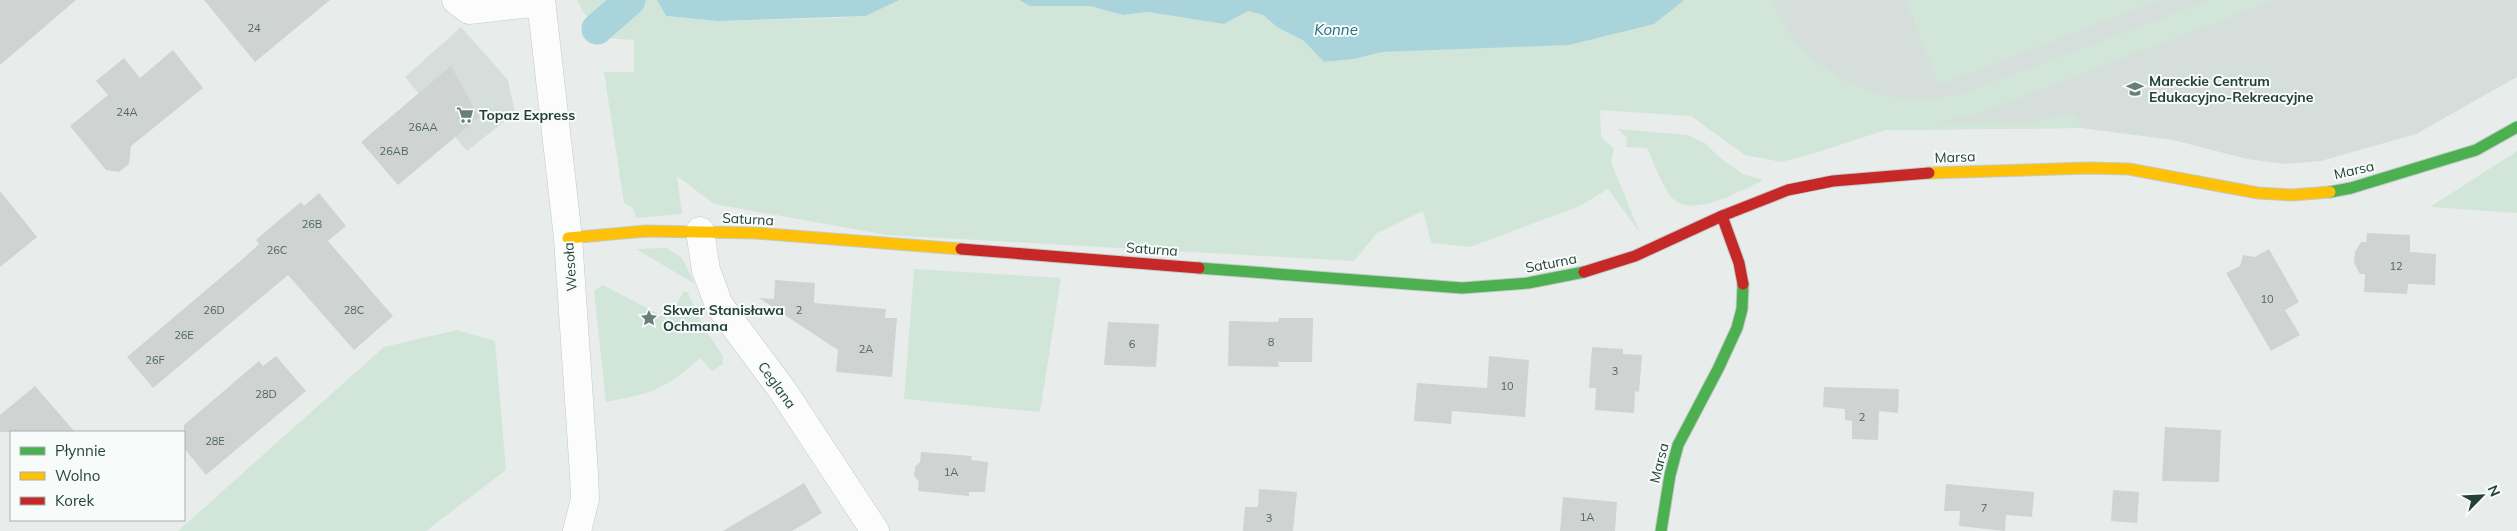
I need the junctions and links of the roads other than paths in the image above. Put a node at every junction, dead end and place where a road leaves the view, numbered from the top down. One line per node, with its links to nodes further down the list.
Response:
1 (456, 0): 2 (street)
2 (541, 1): 6 (street, Wesoła)
3 (2517, 126): 4 (street, Marsa)
4 (1722, 216): 5 (street, Saturna); 9 (street, Marsa)
5 (700, 232): 6 (street, Saturna); 8 (street, Ceglana)
6 (568, 238): 7 (street, Wesoła)
7 (577, 531)
8 (875, 531)
9 (1661, 531)

